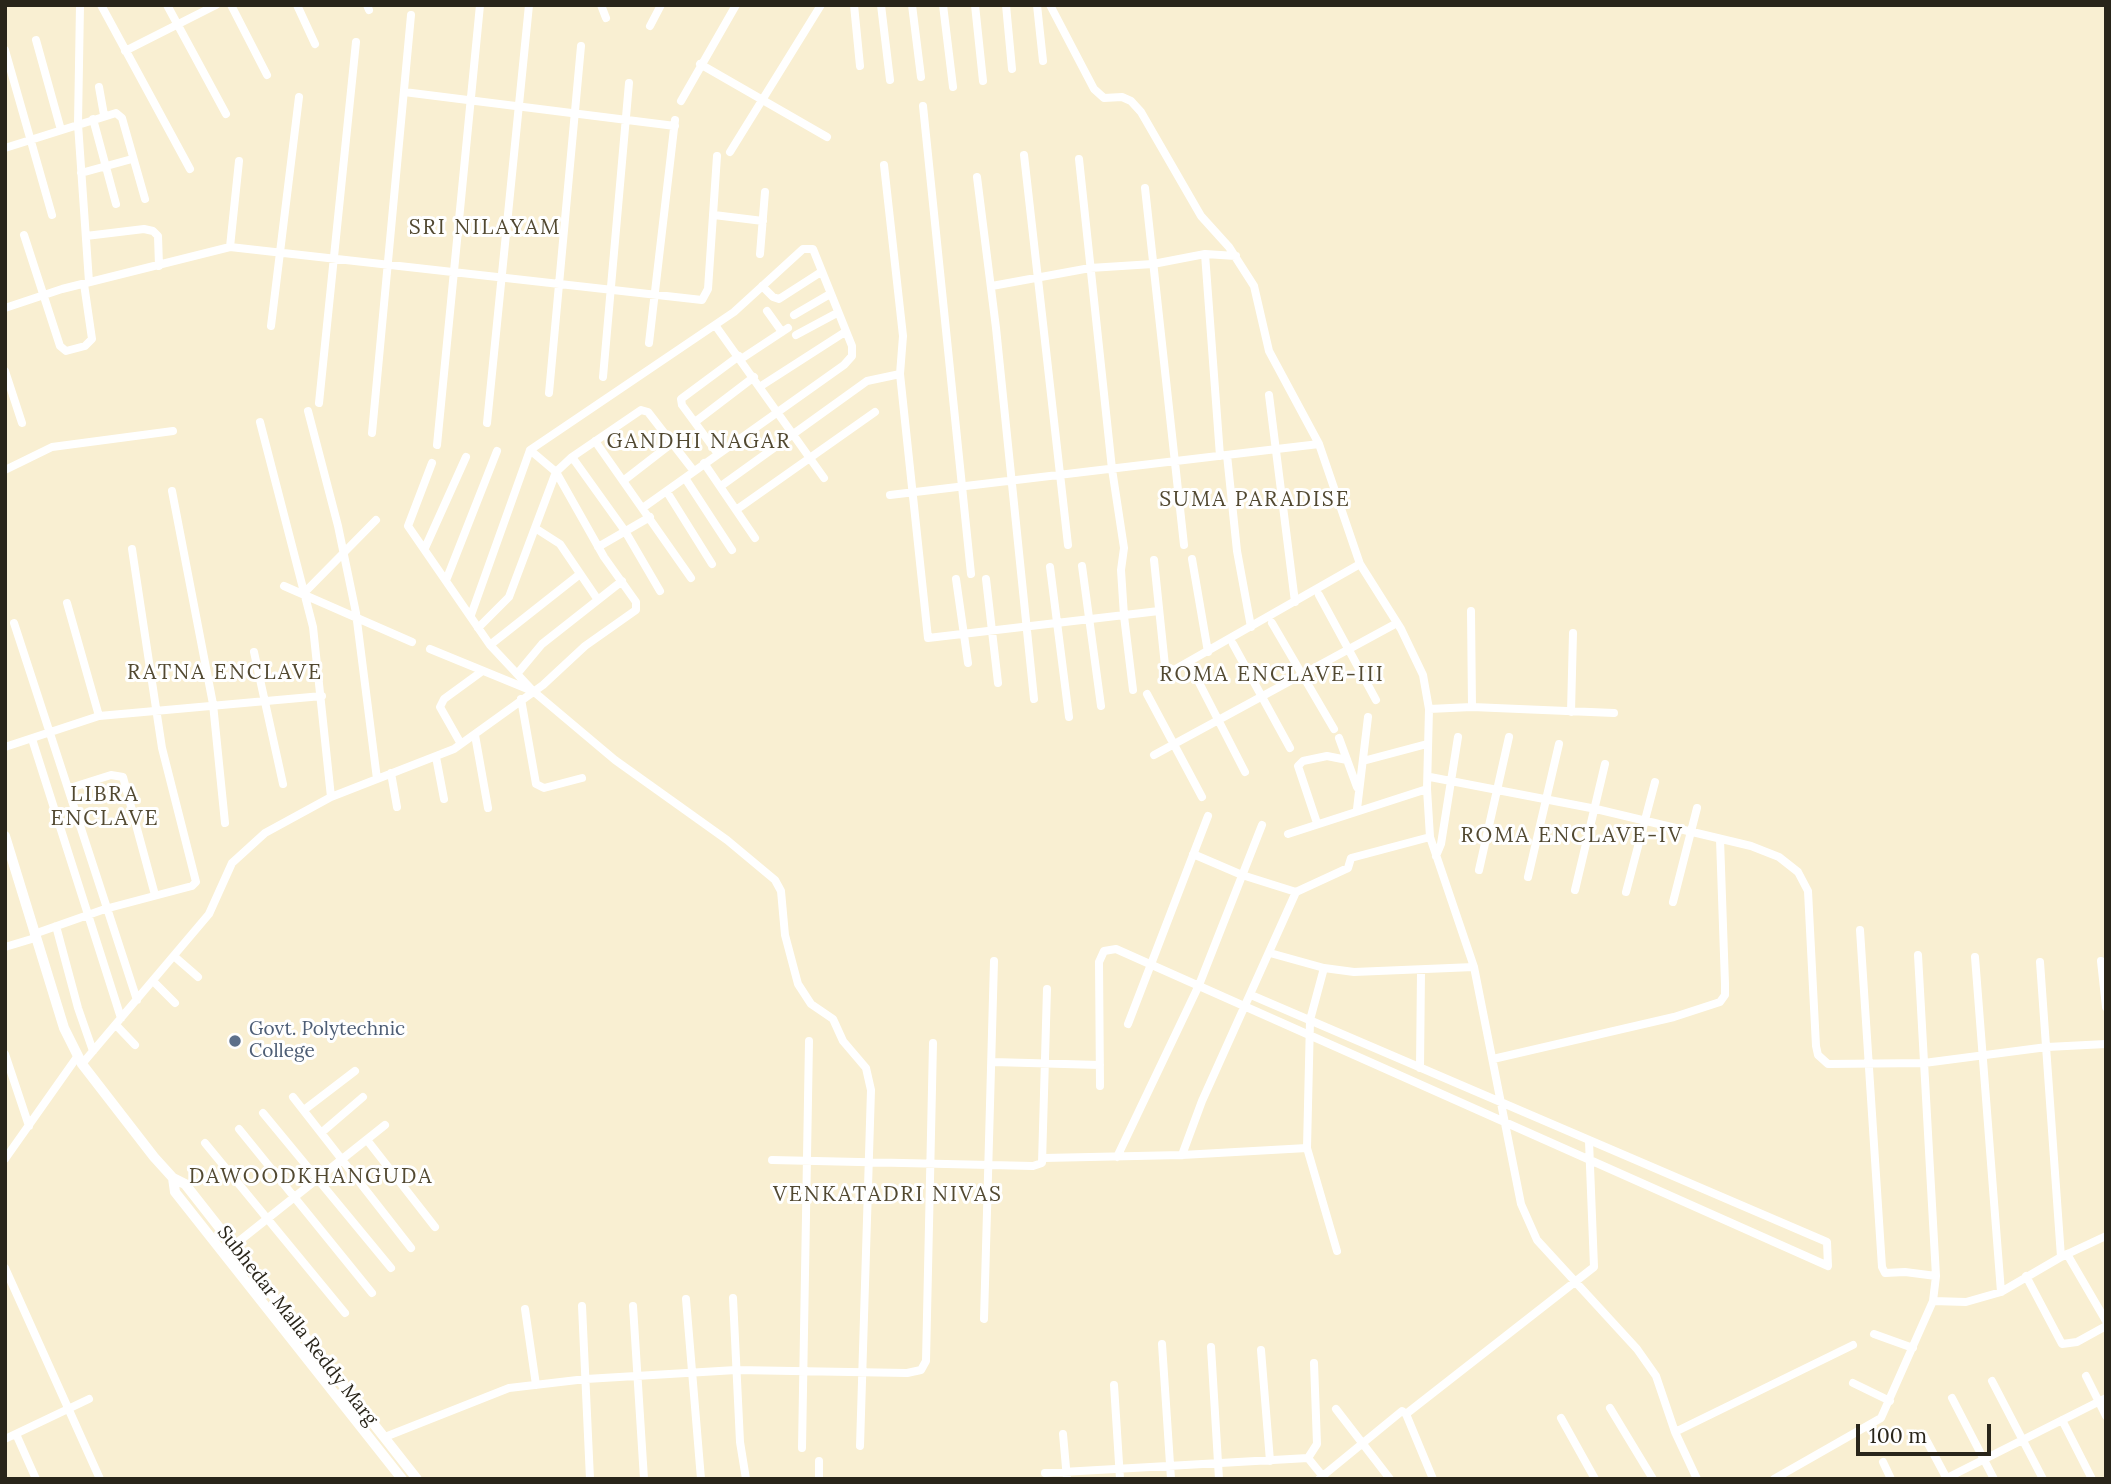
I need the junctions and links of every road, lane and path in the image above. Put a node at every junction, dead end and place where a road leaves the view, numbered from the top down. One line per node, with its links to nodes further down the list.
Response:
1 (80, 5): 54 (street)
2 (101, 5): 30 (street)
3 (167, 5): 23 (street)
4 (216, 5): 23 (street)
5 (231, 5): 35 (street)
6 (297, 5): 27 (street)
7 (480, 5): 45 (street)
8 (529, 5): 48 (street)
9 (601, 5): 22 (street)
10 (661, 5): 24 (street)
11 (736, 5): 32 (street)
12 (821, 5): 44 (street)
13 (854, 5): 33 (street)
14 (881, 5): 37 (street)
15 (912, 5): 36 (street)
16 (943, 5): 41 (street)
17 (975, 5): 38 (street)
18 (1006, 5): 34 (street)
19 (1037, 5): 31 (street)
20 (1050, 5): 83 (street)
21 (411, 15): 42 (street)
22 (606, 18)
23 (177, 24): 30 (street); 50 (street)
24 (650, 26)
25 (36, 40): 55 (street)
26 (356, 42): 84 (street)
27 (315, 44)
28 (581, 46): 49 (street)
29 (5, 50): 57 (street)
30 (125, 51): 67 (street)
31 (1043, 61)
32 (700, 64): 44 (street); 46 (street)
33 (860, 66)
34 (1012, 69)
35 (267, 75)
36 (921, 77)
37 (890, 80)
38 (983, 81)
39 (629, 83): 53 (street)
40 (99, 87): 51 (street)
41 (953, 88)
42 (404, 92): 45 (street); 87 (street)
43 (299, 97): 80 (street)
44 (763, 100): 56 (street); 59 (street)
45 (470, 101): 48 (street); 90 (street)
46 (681, 101)
47 (923, 106): 154 (street)
48 (518, 107): 49 (street); 92 (street)
49 (575, 113): 53 (street); 94 (street)
50 (226, 114)
51 (104, 115): 52 (street); 62 (street)
52 (93, 119): 54 (street); 66 (street)
53 (625, 120): 97 (street); 100 (street)
54 (78, 124): 55 (street); 68 (street)
55 (61, 130): 57 (street)
56 (827, 137)
57 (30, 141): 58 (street); 74 (street)
58 (5, 149)
59 (730, 152)
60 (1024, 155): 91 (street)
61 (718, 156): 75 (street)
62 (132, 159): 66 (street); 72 (street)
63 (1079, 159): 88 (street)
64 (239, 161): 79 (street)
65 (884, 165): 112 (street)
66 (106, 166): 68 (street); 73 (street)
67 (190, 169)
68 (81, 173): 78 (street)
69 (977, 177): 96 (street)
70 (1145, 188): 85 (street)
71 (765, 192): 76 (street)
72 (145, 200)
73 (117, 204)
74 (52, 215)
75 (714, 215): 76 (street); 100 (street)
76 (762, 220): 81 (street)
77 (24, 235): 99 (street)
78 (86, 236): 86 (street); 93 (street)
79 (230, 247): 80 (street); 86 (street)
80 (280, 252): 84 (street); 106 (street)
81 (760, 254)
82 (1205, 254): 83 (street); 85 (street); 137 (street)
83 (1236, 256): 132 (street)
84 (334, 257): 87 (street); 118 (street)
85 (1153, 264): 88 (street); 141 (street)
86 (159, 265): 93 (street)
87 (388, 265): 90 (street); 127 (street)
88 (1090, 268): 91 (street); 144 (street)
89 (821, 272): 95 (street); 95 (street); 98 (street)
90 (452, 274): 92 (street); 131 (street)
91 (1038, 277): 96 (street); 148 (street)
92 (501, 278): 94 (street); 125 (street)
93 (87, 283): 99 (street); 99 (street)
94 (559, 284): 97 (street); 116 (street)
95 (762, 286): 105 (street)
96 (992, 286): 152 (street)
97 (611, 292): 100 (street); 113 (street)
98 (830, 294): 103 (street); 104 (street)
99 (45, 295): 101 (street)
100 (654, 296): 109 (street)
101 (5, 308)
102 (767, 311): 110 (street)
103 (837, 313): 107 (street); 108 (street)
104 (794, 315)
105 (715, 325): 110 (street); 133 (street)
106 (271, 326)
107 (845, 332): 115 (street); 120 (street)
108 (796, 335)
109 (649, 344)
110 (740, 358): 114 (street); 123 (street)
111 (5, 371): 124 (street)
112 (900, 374): 128 (street); 157 (street)
113 (603, 377)
114 (754, 377): 115 (street); 123 (street)
115 (761, 386): 120 (street)
116 (549, 393)
117 (1269, 395): 134 (street)
118 (319, 403)
119 (308, 411): 172 (street)
120 (779, 412): 128 (street); 136 (street)
121 (875, 412): 140 (street)
122 (260, 422): 188 (street)
123 (695, 422): 136 (street)
124 (22, 423)
125 (486, 424)
126 (173, 430): 145 (street)
127 (372, 433)
128 (794, 434): 140 (street); 153 (street)
129 (595, 441): 130 (street); 139 (street); 151 (street)
130 (672, 443): 146 (street); 151 (street)
131 (437, 444)
132 (1319, 444): 134 (street); 176 (street)
133 (530, 450): 147 (street); 195 (street)
134 (1276, 450): 137 (street); 191 (street)
135 (496, 452): 182 (street)
136 (718, 454): 143 (street)
137 (1223, 455): 141 (street); 204 (street)
138 (466, 457): 169 (street)
139 (572, 457): 147 (street); 164 (street)
140 (808, 458): 150 (street); 160 (street)
141 (1175, 460): 144 (street); 167 (street)
142 (432, 463): 169 (street)
143 (704, 463): 146 (street); 153 (street)
144 (1112, 469): 148 (street); 197 (street)
145 (5, 470)
146 (693, 470): 149 (street)
147 (556, 472): 163 (street); 168 (street)
148 (1062, 476): 152 (street); 166 (street)
149 (685, 478): 156 (street); 171 (street)
150 (824, 478)
151 (623, 481): 159 (street)
152 (1010, 482): 154 (street); 203 (street)
153 (720, 486): 160 (street)
154 (963, 487): 157 (street); 180 (street)
155 (172, 491): 231 (street)
156 (667, 492): 159 (street); 175 (street)
157 (914, 492): 158 (street); 208 (street)
158 (890, 495)
159 (644, 507): 161 (street)
160 (736, 510): 165 (street)
161 (650, 517): 164 (street); 181 (street)
162 (376, 520): 172 (street)
163 (535, 528): 179 (street); 205 (street)
164 (625, 531): 168 (street); 187 (street)
165 (755, 538)
166 (1068, 545)
167 (1184, 545)
168 (598, 547): 185 (street)
169 (425, 548): 182 (street)
170 (132, 549): 234 (street)
171 (732, 550)
172 (344, 556): 188 (street); 196 (street)
173 (1154, 559): 193 (street)
174 (1192, 559): 215 (street)
175 (712, 564)
176 (1360, 564): 191 (street); 201 (street)
177 (1082, 566): 198 (street)
178 (1050, 567): 202 (street)
179 (580, 574): 190 (street); 211 (street)
180 (971, 574)
181 (691, 578)
182 (447, 579): 195 (street)
183 (956, 579): 208 (street)
184 (986, 579): 206 (street)
185 (622, 581): 190 (street); 223 (street)
186 (284, 586): 188 (street)
187 (660, 591)
188 (304, 593): 196 (street); 226 (street)
189 (1319, 595): 213 (street)
190 (598, 600): 219 (street)
191 (1295, 602): 204 (street)
192 (67, 603): 238 (street)
193 (1159, 611): 197 (street); 215 (street)
194 (1471, 611): 233 (street)
195 (471, 615): 205 (street)
196 (356, 616): 209 (street); 264 (street)
197 (1124, 616): 198 (street); 222 (street)
198 (1089, 620): 202 (street); 232 (street)
199 (14, 622): 243 (street)
200 (1272, 623): 220 (street)
201 (1397, 623): 213 (street); 235 (street)
202 (1057, 624): 203 (street); 240 (street)
203 (1026, 627): 206 (street); 228 (street)
204 (1251, 627): 215 (street)
205 (478, 628): 211 (street)
206 (992, 631): 208 (street); 221 (street)
207 (1573, 633): 236 (street)
208 (963, 634): 216 (street)
209 (412, 642)
210 (1233, 643): 225 (street)
211 (490, 645): 219 (street)
212 (430, 649): 218 (street)
213 (1350, 649): 220 (street); 229 (street)
214 (254, 652): 230 (street)
215 (1208, 652)
216 (968, 663)
217 (1192, 669): 241 (street)
218 (481, 671): 223 (street); 249 (street)
219 (517, 674): 223 (street)
220 (1304, 674): 225 (street); 242 (street)
221 (998, 683)
222 (1133, 690)
223 (533, 691): 227 (street); 371 (street)
224 (1147, 694): 250 (street)
225 (1261, 695): 241 (street); 254 (street)
226 (322, 696): 230 (street); 272 (street)
227 (521, 699): 244 (street); 263 (street)
228 (1034, 699)
229 (1376, 700)
230 (265, 701): 231 (street); 267 (street)
231 (213, 704): 234 (street); 283 (street)
232 (1101, 706)
233 (1472, 707): 235 (street); 236 (street)
234 (157, 708): 238 (street); 299 (street)
235 (1429, 709): 251 (street)
236 (1572, 712): 237 (street)
237 (1614, 713)
238 (99, 716): 243 (street)
239 (1368, 716): 258 (street)
240 (1069, 717)
241 (1218, 720): 250 (street); 260 (street)
242 (1334, 729)
243 (50, 733): 248 (street); 268 (street)
244 (475, 735): 249 (street); 277 (street)
245 (1458, 737): 265 (street)
246 (1509, 737): 270 (street)
247 (1339, 738): 257 (street)
248 (32, 739): 253 (street); 302 (street)
249 (461, 744): 256 (street)
250 (1176, 744): 255 (street); 273 (street)
251 (1427, 744): 258 (street); 262 (street)
252 (1559, 744): 275 (street)
253 (5, 747)
254 (1290, 748)
255 (1154, 755)
256 (436, 757): 261 (street); 274 (street)
257 (1347, 760): 271 (street); 284 (street)
258 (1363, 761): 271 (street)
259 (1605, 764): 280 (street)
260 (1245, 772)
261 (391, 774): 264 (street); 276 (street)
262 (1430, 777): 265 (street); 269 (street)
263 (582, 778)
264 (377, 779): 272 (street)
265 (1451, 780): 270 (street); 292 (street)
266 (1655, 782): 282 (street)
267 (283, 784)
268 (70, 788): 299 (street); 301 (street)
269 (1427, 789): 279 (street); 289 (street)
270 (1499, 789): 275 (street); 293 (street)
271 (1358, 790): 279 (street)
272 (331, 797): 309 (street)
273 (1202, 797)
274 (444, 799)
275 (1546, 799): 280 (street); 295 (street)
276 (397, 807)
277 (488, 808)
278 (1697, 808): 286 (street)
279 (1357, 809): 284 (street)
280 (1596, 809): 282 (street); 296 (street)
281 (1208, 816): 291 (street)
282 (1645, 820): 286 (street); 298 (street)
283 (225, 823)
284 (1317, 823): 287 (street)
285 (1262, 825): 294 (street)
286 (1690, 831): 290 (street); 300 (street)
287 (1288, 834)
288 (5, 836): 305 (main road, Subhedar Malla Reddy Marg)
289 (1430, 837): 292 (street); 297 (street)
290 (1720, 839): 339 (street); 344 (street)
291 (1193, 854): 294 (street); 314 (street)
292 (1436, 856): 315 (street)
293 (1479, 870)
294 (1242, 875): 297 (street); 320 (street)
295 (1528, 877)
296 (1576, 890)
297 (1296, 892): 307 (street)
298 (1626, 892)
299 (155, 895): 301 (street)
300 (1673, 902)
301 (105, 909): 302 (street); 323 (street)
302 (87, 915): 303 (street); 328 (street)
303 (56, 926): 305 (street); 336 (street)
304 (1860, 930): 344 (street)
305 (34, 936): 306 (street); 340 (main road, Subhedar Malla Reddy Marg)
306 (5, 947)
307 (1270, 953): 316 (street); 322 (street)
308 (1918, 955): 342 (street)
309 (175, 957): 318 (street); 319 (street)
310 (1975, 957): 338 (street)
311 (993, 961): 341 (street)
312 (2101, 961): 325 (street)
313 (2040, 962): 335 (street)
314 (1151, 963): 320 (street); 329 (street); 345 (street)
315 (1474, 967): 317 (street); 339 (street)
316 (1324, 968): 317 (street); 327 (street)
317 (1421, 971): 346 (street)
318 (198, 978)
319 (153, 981): 323 (street); 324 (street)
320 (1199, 985): 326 (street); 364 (street)
321 (1047, 989): 343 (street)
322 (1251, 995): 326 (street); 327 (street)
323 (136, 1000): 328 (street)
324 (175, 1003)
325 (2106, 1007)
326 (1246, 1008): 330 (street); 363 (street)
327 (1310, 1020): 330 (street); 346 (street)
328 (118, 1021): 334 (street); 336 (street)
329 (1128, 1024)
330 (1310, 1037): 354 (street); 362 (street)
331 (809, 1041): 370 (street)
332 (933, 1043): 373 (street)
333 (2106, 1044): 335 (street)
334 (135, 1045)
335 (2048, 1047): 338 (street); 383 (street)
336 (93, 1051): 340 (street)
337 (5, 1054): 356 (street)
338 (1983, 1054): 342 (street); 389 (street)
339 (1493, 1059): 351 (street)
340 (80, 1060): 356 (street); 374 (main road, Subhedar Malla Reddy Marg)
341 (993, 1062): 343 (street); 372 (street)
342 (1923, 1063): 344 (street); 386 (street)
343 (1047, 1064): 345 (street); 365 (street)
344 (1868, 1064): 386 (street)
345 (1100, 1065): 348 (street)
346 (1420, 1068): 351 (street)
347 (355, 1071): 352 (street)
348 (1100, 1087)
349 (292, 1097): 352 (street)
350 (363, 1097): 358 (street)
351 (1501, 1103): 354 (street); 360 (street)
352 (304, 1110): 358 (street)
353 (263, 1113): 375 (street)
354 (1505, 1124): 369 (street); 388 (street)
355 (385, 1125): 359 (street)
356 (29, 1126): 366 (street)
357 (239, 1129): 376 (street)
358 (321, 1133): 368 (street)
359 (367, 1140): 368 (street); 378 (street)
360 (1589, 1141): 369 (street); 369 (street)
361 (205, 1143): 377 (street)
362 (1307, 1148): 363 (street); 382 (street)
363 (1182, 1155): 364 (street)
364 (1117, 1157): 365 (street)
365 (1044, 1158): 372 (street)
366 (5, 1159)
367 (772, 1160): 370 (street)
368 (342, 1161): 375 (street); 381 (street)
369 (1590, 1161): 388 (street)
370 (805, 1162): 371 (street); 409 (street)
371 (867, 1164): 373 (street); 410 (street)
372 (990, 1164): 373 (street); 398 (street)
373 (932, 1165): 410 (street)
374 (173, 1178): 380 (main road, Subhedar Malla Reddy Marg); 454 (main road, Subhedar Malla Reddy Marg)
375 (318, 1179): 376 (street); 385 (street)
376 (295, 1198): 377 (street); 390 (street)
377 (269, 1218): 380 (street); 397 (street)
378 (435, 1227)
379 (2106, 1236): 383 (street)
380 (233, 1246): 433 (main road, Subhedar Malla Reddy Marg)
381 (411, 1248)
382 (1337, 1251)
383 (2064, 1255): 387 (street); 399 (street)
384 (5, 1268): 422 (street)
385 (391, 1268)
386 (1936, 1276): 393 (street)
387 (2026, 1276): 389 (street); 399 (street)
388 (1576, 1282): 425 (street); 429 (street)
389 (2001, 1292): 393 (street)
390 (372, 1293)
391 (733, 1298): 407 (street)
392 (686, 1299): 408 (street)
393 (1933, 1301): 404 (street)
394 (582, 1306): 413 (street)
395 (633, 1306): 411 (street)
396 (526, 1308): 416 (street)
397 (345, 1313)
398 (984, 1319)
399 (2106, 1324)
400 (1874, 1334): 404 (street)
401 (1162, 1344): 445 (street)
402 (1853, 1345): 429 (street)
403 (1211, 1348): 444 (street)
404 (1913, 1348): 421 (street)
405 (1261, 1350): 442 (street)
406 (1314, 1363): 439 (street)
407 (736, 1370): 408 (street); 409 (street); 459 (street)
408 (690, 1372): 411 (street); 458 (street)
409 (804, 1372): 410 (street); 438 (street)
410 (861, 1372): 437 (street)
411 (638, 1375): 413 (street); 457 (street)
412 (2086, 1376): 420 (street)
413 (586, 1379): 416 (street); 456 (street)
414 (1992, 1381): 435 (street)
415 (1853, 1383): 421 (street)
416 (536, 1385): 433 (street)
417 (1114, 1385): 446 (street)
418 (1952, 1398): 440 (street)
419 (89, 1399): 422 (street)
420 (2102, 1400): 426 (street); 428 (street)
421 (1891, 1401): 468 (street)
422 (68, 1408): 430 (street); 453 (street)
423 (1610, 1408): 467 (street)
424 (1336, 1409): 436 (street)
425 (1406, 1414): 436 (street); 465 (street)
426 (2106, 1416)
427 (1561, 1418): 466 (street)
428 (2062, 1420): 435 (street); 472 (street)
429 (1675, 1432): 449 (street)
430 (16, 1434): 434 (street); 452 (street)
431 (1063, 1434): 448 (street)
432 (1923, 1434): 451 (street)
433 (385, 1437): 455 (main road, Subhedar Malla Reddy Marg)
434 (5, 1439)
435 (2023, 1440): 440 (street); 471 (street)
436 (1362, 1444): 450 (street); 464 (street)
437 (859, 1446)
438 (802, 1448)
439 (1308, 1458): 442 (street); 450 (street)
440 (1984, 1459): 451 (street); 470 (street)
441 (819, 1461): 460 (street)
442 (1270, 1461): 444 (street)
443 (1883, 1462): 469 (street)
444 (1218, 1464): 445 (street); 463 (street)
445 (1171, 1467): 446 (street); 462 (street)
446 (1119, 1468): 448 (street); 461 (street)
447 (1045, 1473): 448 (street)
448 (1067, 1475)
449 (1693, 1477)
450 (1322, 1478)
451 (1946, 1478)
452 (36, 1479)
453 (100, 1479)
454 (402, 1479)
455 (417, 1479)
456 (590, 1479)
457 (644, 1479)
458 (701, 1479)
459 (746, 1479)
460 (818, 1479)
461 (1120, 1479)
462 (1171, 1479)
463 (1219, 1479)
464 (1390, 1479)
465 (1433, 1479)
466 (1595, 1479)
467 (1653, 1479)
468 (1774, 1479)
469 (1891, 1479)
470 (1994, 1479)
471 (2043, 1479)
472 (2092, 1479)

